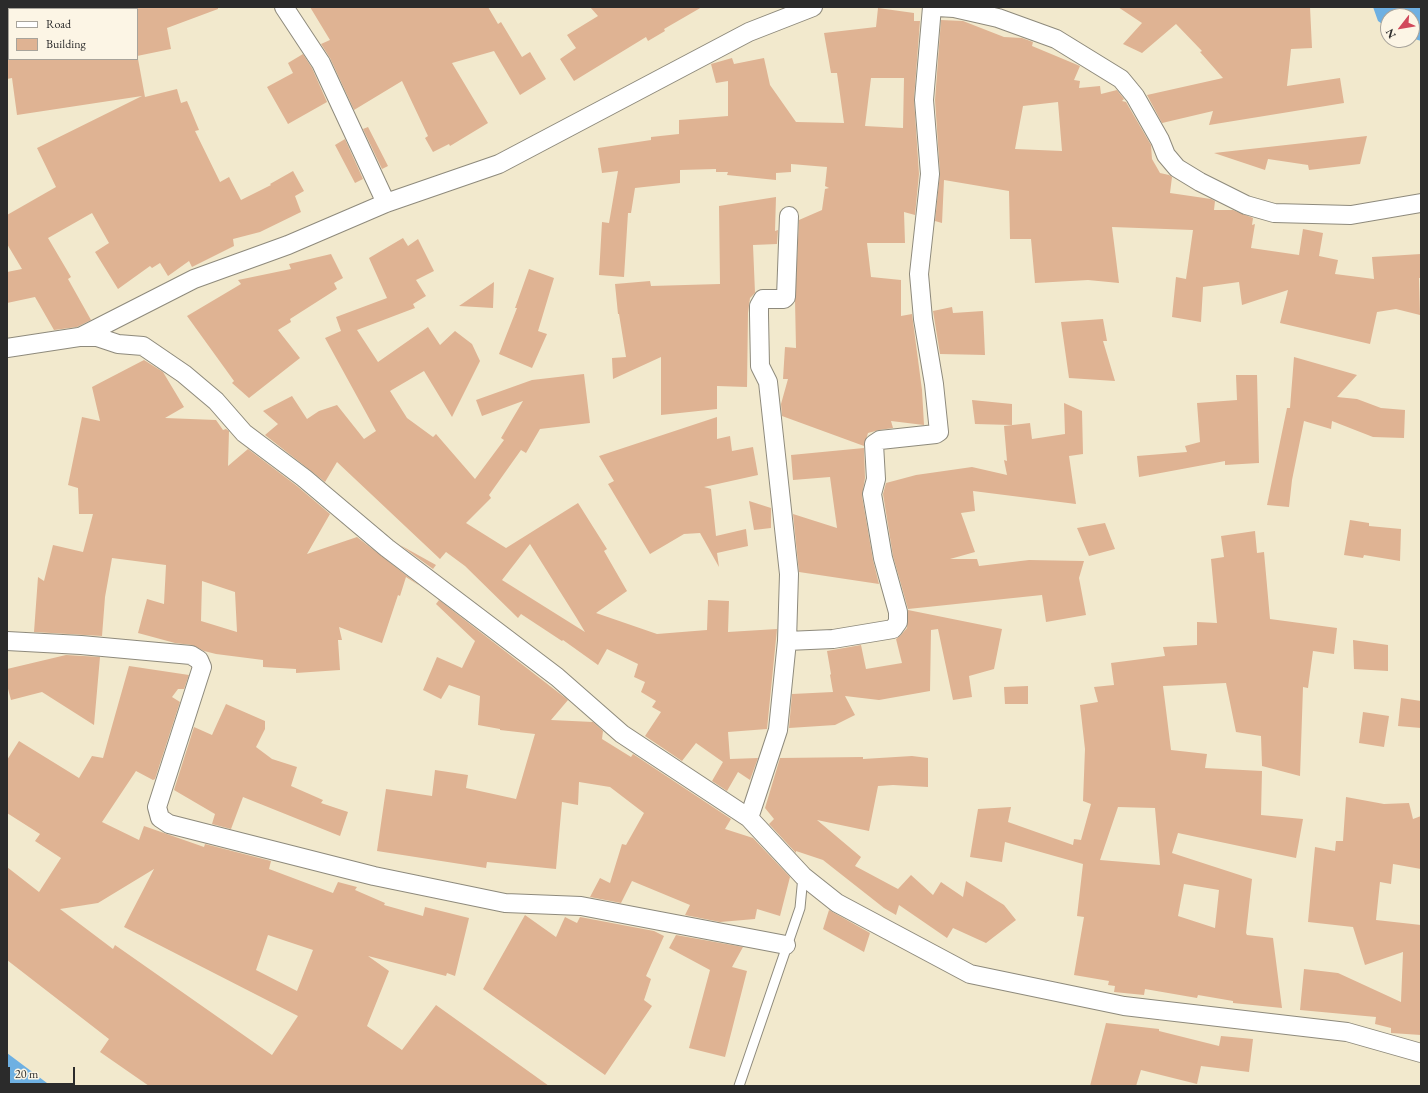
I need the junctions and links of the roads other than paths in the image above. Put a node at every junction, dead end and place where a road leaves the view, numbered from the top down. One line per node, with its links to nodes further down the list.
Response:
1 (284, 7): 5 (street)
2 (813, 7): 5 (street)
3 (932, 7): 11 (street)
4 (937, 7): 6 (street)
5 (386, 203): 8 (street)
6 (1421, 204)
7 (789, 216): 11 (street)
8 (79, 337): 9 (street); 12 (street)
9 (7, 348)
10 (7, 641): 14 (street)
11 (788, 641): 12 (street)
12 (749, 818): 13 (street)
13 (803, 876): 14 (lane); 15 (street)
14 (786, 945): 16 (lane)
15 (1421, 1053)
16 (739, 1086)

